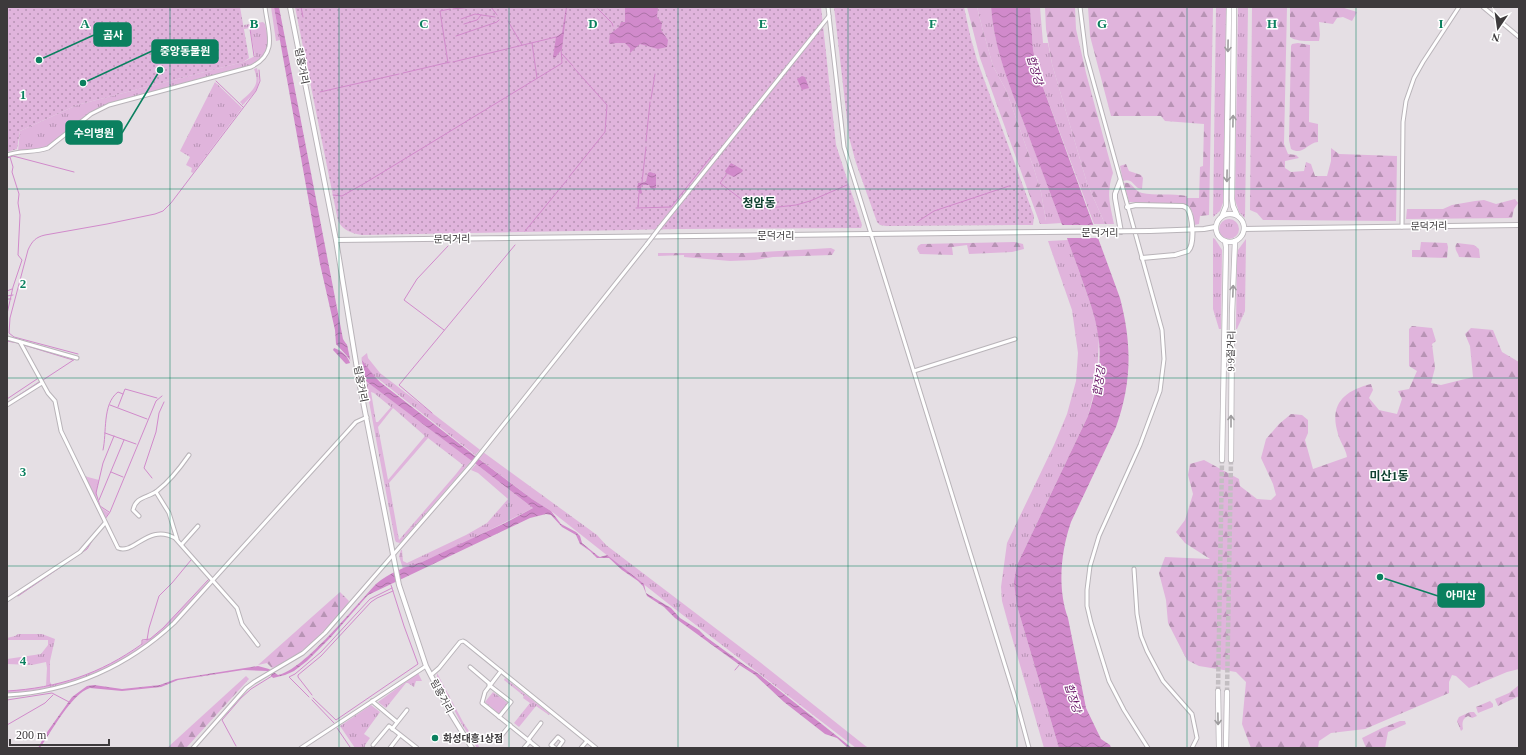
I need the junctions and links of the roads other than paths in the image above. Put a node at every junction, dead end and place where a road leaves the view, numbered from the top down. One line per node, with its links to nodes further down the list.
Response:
1 (265, 7): 11 (street)
2 (290, 7): 23 (main road, 림흥거리)
3 (828, 7): 9 (street)
4 (1080, 7): 12 (street)
5 (1229, 7): 15 (highway, one-way to 15)
6 (1234, 7): 14 (highway, one-way to 6)
7 (1460, 7): 18 (street)
8 (1483, 7): 10 (street)
9 (829, 16): 22 (street); 44 (street, bridge)
10 (1519, 37)
11 (7, 155)
12 (1120, 181): 13 (street); 21 (main road)
13 (1127, 207): 20 (main road); 26 (street)
14 (1237, 215): 15 (highway); 19 (highway)
15 (1222, 216): 17 (highway)
16 (1519, 225): 18 (main road, 문덕거리)
17 (1215, 227): 20 (main road, 문덕거리); 24 (highway)
18 (1402, 227): 19 (main road, 문덕거리)
19 (1244, 228): 25 (highway)
20 (1192, 230): 21 (main road, 문덕거리, bridge); 26 (main road)
21 (1121, 232): 22 (main road, 문덕거리, bridge)
22 (871, 234): 23 (main road, 문덕거리); 31 (street)
23 (336, 240): 34 (main road, 림흥거리)
24 (1225, 241): 25 (highway); 36 (highway, 9·9절거리)
25 (1235, 241): 37 (highway, 9·9절거리, one-way to 25)
26 (1142, 258): 79 (street)
27 (7, 338): 29 (street)
28 (1015, 339): 31 (street)
29 (20, 342): 30 (street); 32 (street)
30 (77, 358)
31 (914, 371): 78 (street)
32 (42, 383): 33 (street); 40 (street)
33 (7, 405)
34 (367, 417): 44 (main road, 림흥거리); 46 (street)
35 (189, 455): 38 (street)
36 (1222, 460)
37 (1231, 460)
38 (156, 492): 39 (street); 42 (street)
39 (139, 516)
40 (105, 523): 42 (street); 47 (street)
41 (198, 526): 43 (street)
42 (178, 540): 43 (street)
43 (182, 544): 46 (street)
44 (392, 557): 49 (main road, 림흥거리); 70 (street)
45 (1134, 569): 80 (street)
46 (213, 580): 48 (street); 56 (street)
47 (7, 600)
48 (258, 645)
49 (426, 666): 52 (main road, 림흥거리); 57 (street)
50 (470, 667): 53 (street)
51 (501, 671): 52 (street); 53 (street); 67 (street)
52 (430, 675): 73 (main road, 림흥거리)
53 (490, 685): 59 (street); 59 (street)
54 (1218, 691): 81 (highway, one-way to 81)
55 (1227, 692): 82 (highway)
56 (7, 695)
57 (372, 701): 60 (street); 71 (street)
58 (407, 710): 60 (street)
59 (499, 717): 62 (street)
60 (398, 722): 63 (street)
61 (541, 723): 66 (street)
62 (510, 725): 65 (street); 66 (street)
63 (392, 728): 64 (street); 68 (street)
64 (400, 735): 69 (street); 72 (street)
65 (501, 736)
66 (529, 740): 74 (street); 75 (street)
67 (587, 741): 76 (street); 77 (street)
68 (374, 745)
69 (392, 747)
70 (192, 748)
71 (301, 748)
72 (416, 748)
73 (472, 748)
74 (524, 748)
75 (538, 748)
76 (581, 748)
77 (596, 748)
78 (1029, 748)
79 (1148, 748)
80 (1192, 748)
81 (1219, 748)
82 (1226, 748)

